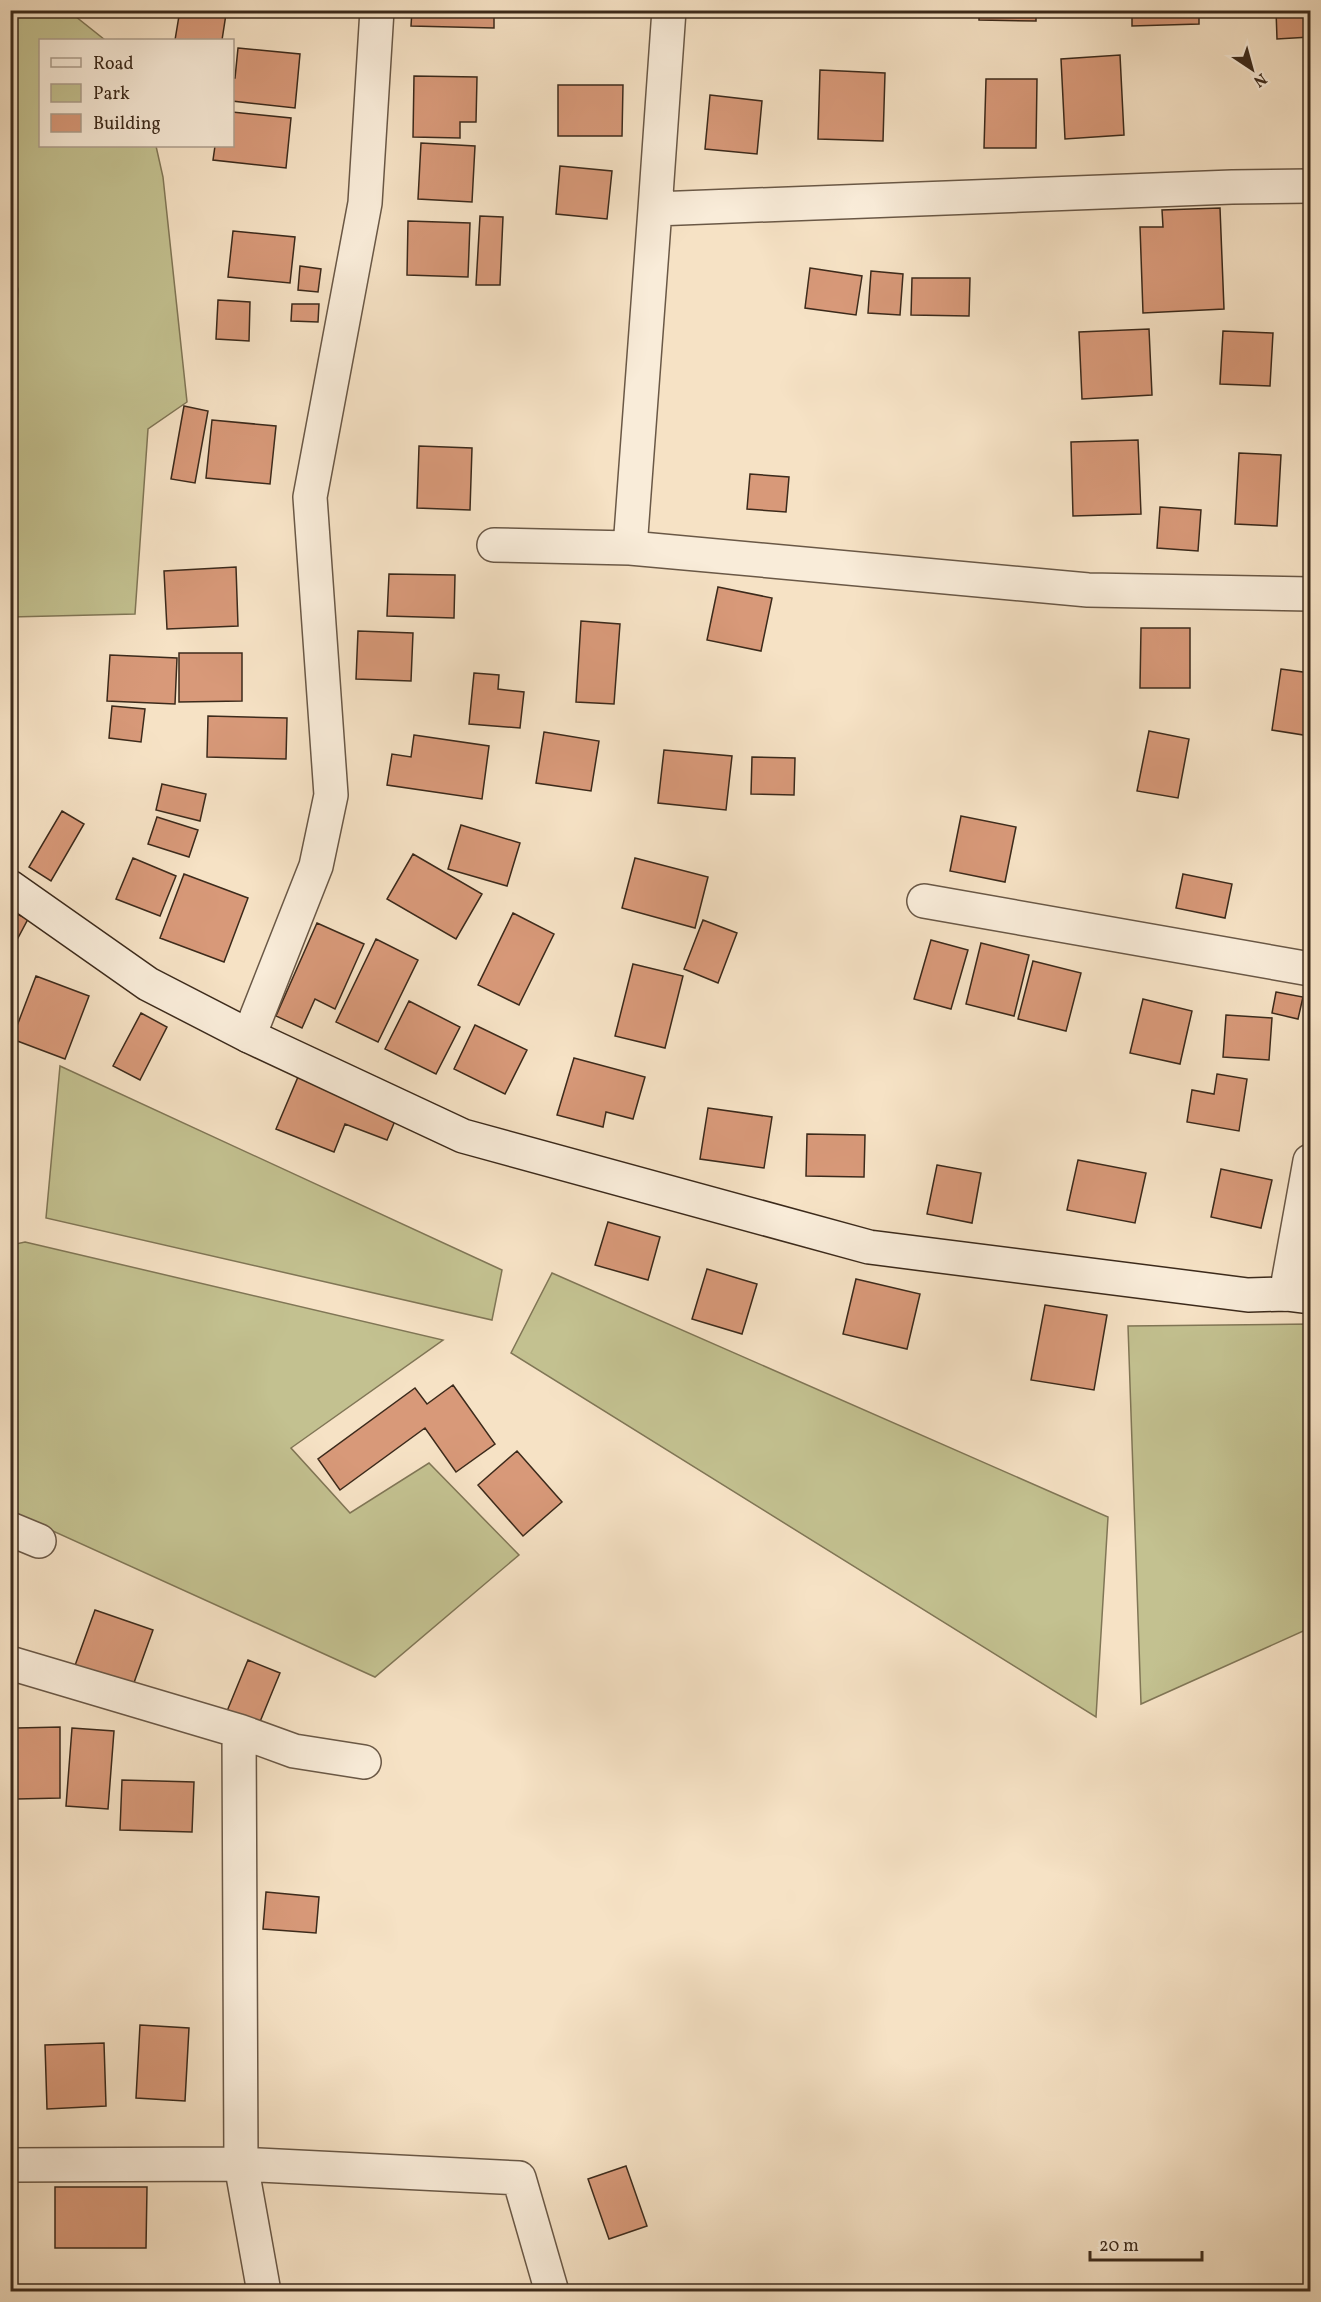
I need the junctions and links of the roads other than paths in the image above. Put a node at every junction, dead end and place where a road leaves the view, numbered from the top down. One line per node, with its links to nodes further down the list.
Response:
1 (377, 10): 11 (street)
2 (669, 10): 4 (street)
3 (1311, 186): 4 (street)
4 (655, 209): 6 (street)
5 (494, 545): 6 (street)
6 (630, 548): 7 (street)
7 (1311, 594)
8 (10, 887): 11 (street)
9 (924, 901): 10 (street)
10 (1311, 969)
11 (249, 1036): 13 (street)
12 (1311, 1161): 13 (street)
13 (1298, 1295)
14 (10, 1663): 15 (street)
15 (239, 1731): 16 (street); 17 (street)
16 (364, 1762)
17 (241, 2164): 18 (street); 19 (street); 20 (street)
18 (10, 2165)
19 (264, 2292)
20 (552, 2292)

